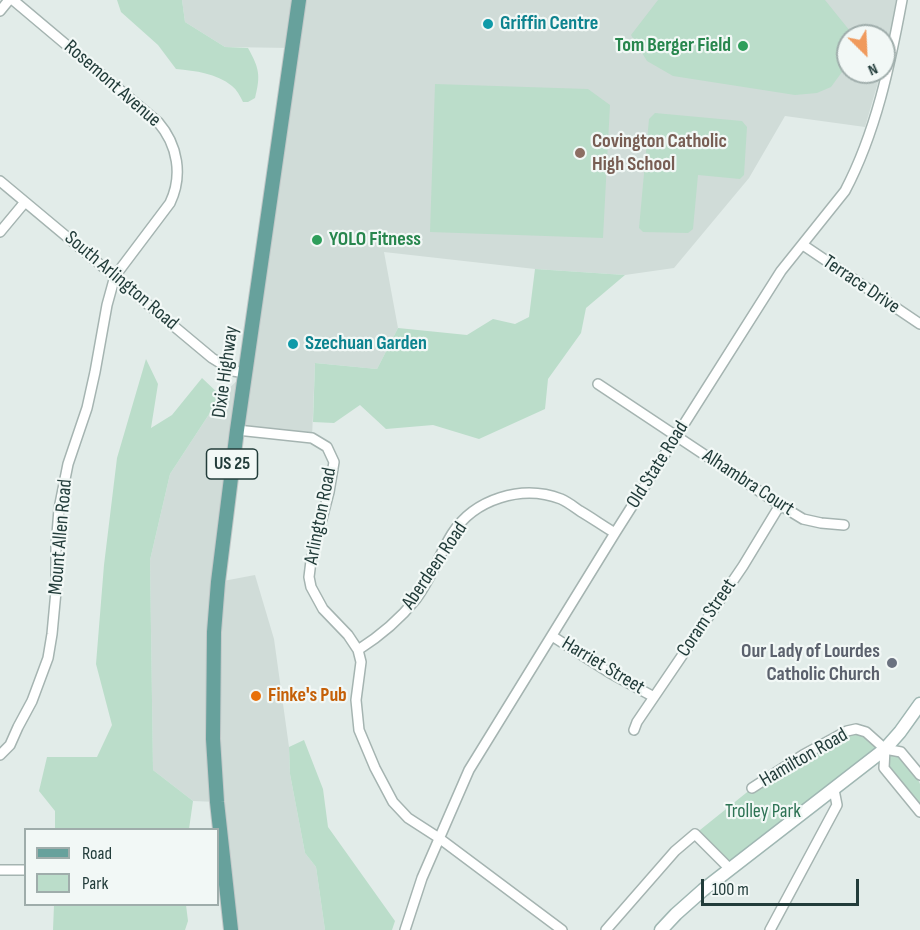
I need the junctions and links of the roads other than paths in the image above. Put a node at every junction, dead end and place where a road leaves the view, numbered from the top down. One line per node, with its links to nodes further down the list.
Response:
1 (11, 0): 4 (street); 9 (street, Rosemont Avenue)
2 (299, 0): 11 (main road, Dixie Highway / US 25)
3 (902, 0): 8 (street, Old State Road)
4 (0, 10)
5 (0, 182): 6 (street, South Arlington Road)
6 (25, 202): 7 (street); 9 (street, South Arlington Road)
7 (0, 232)
8 (803, 245): 10 (street, Terrace Drive); 14 (street, Old State Road)
9 (115, 276): 11 (street, South Arlington Road); 24 (street, Mount Allen Road)
10 (920, 324)
11 (245, 373): 13 (main road, Dixie Highway / US 25)
12 (598, 384): 14 (street, Alhambra Court)
13 (237, 430): 19 (street, Arlington Road); 33 (main road, Dixie Highway / US 25)
14 (677, 436): 15 (street, Alhambra Court); 17 (street, Old State Road)
15 (780, 505): 16 (street, Alhambra Court); 20 (street, Coram Street)
16 (844, 525)
17 (615, 533): 18 (street, Old State Road); 19 (street, Aberdeen Road)
18 (552, 636): 20 (street, Harriet Street); 29 (street, Old State Road)
19 (358, 650): 29 (street)
20 (654, 697): 22 (street, Coram Street)
21 (920, 704): 23 (street)
22 (634, 730)
23 (885, 749): 25 (street, Hamilton Road); 26 (street, Hamilton Road); 27 (street); 28 (street)
24 (0, 755)
25 (920, 775)
26 (752, 788)
27 (834, 790): 30 (street); 38 (street)
28 (920, 812)
29 (439, 838): 34 (street, Old State Road); 35 (street)
30 (730, 869): 36 (street); 37 (street)
31 (0, 870): 32 (street)
32 (24, 870)
33 (231, 930)
34 (405, 930)
35 (562, 930)
36 (606, 930)
37 (661, 930)
38 (770, 930)

